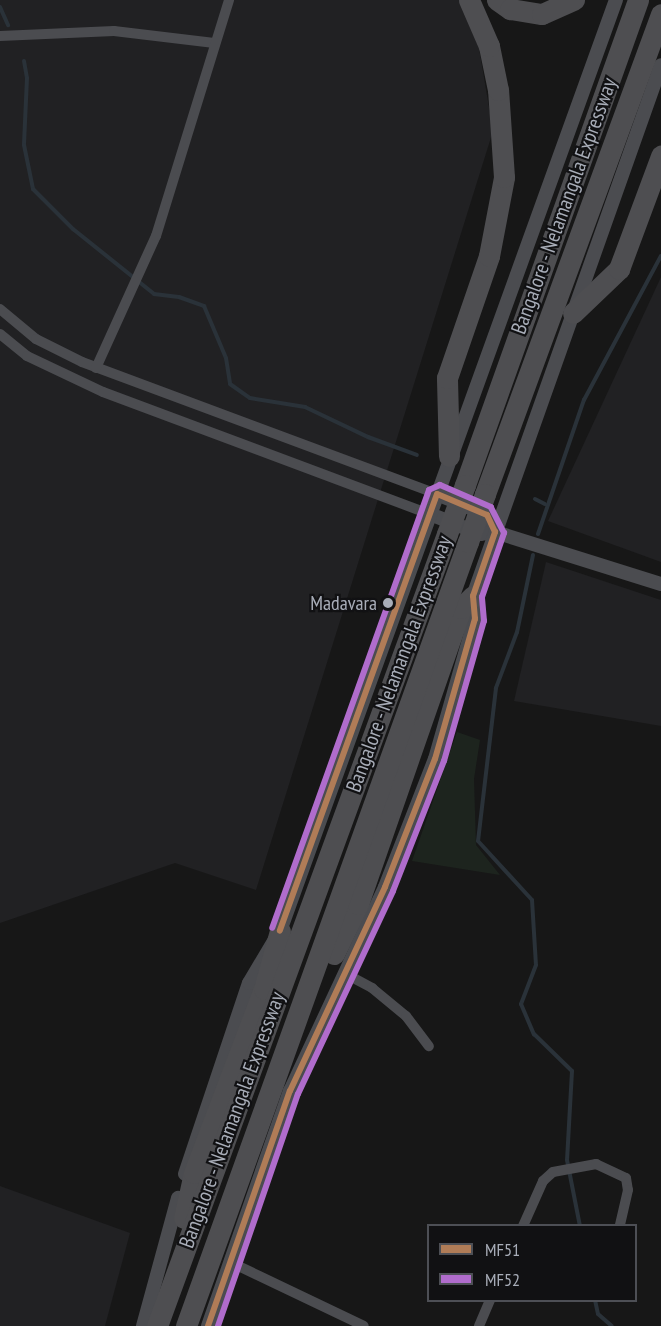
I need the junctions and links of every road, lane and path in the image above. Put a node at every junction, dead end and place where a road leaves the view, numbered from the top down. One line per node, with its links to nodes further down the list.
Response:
1 (229, 0): 9 (street)
2 (469, 0): 16 (highway)
3 (497, 0): 4 (highway)
4 (574, 0)
5 (616, 0): 16 (street)
6 (638, 0): 29 (highway, Bangalore - Nelamangala Expressway, bridge)
7 (661, 14): 24 (highway, Bangalore - Nelamangala Expressway, bridge)
8 (0, 36): 9 (street)
9 (214, 44): 15 (street)
10 (661, 65): 13 (street)
11 (661, 156): 13 (highway)
12 (0, 309): 15 (street)
13 (573, 313): 19 (street)
14 (0, 334): 18 (street)
15 (96, 368): 17 (street)
16 (449, 456): 17 (street)
17 (437, 494): 18 (street); 19 (street)
18 (430, 514): 19 (street); 22 (street)
19 (495, 532): 20 (street); 21 (street)
20 (661, 584)
21 (473, 596): 23 (street); 24 (highway)
22 (280, 931): 29 (highway); 32 (street)
23 (346, 974): 25 (street); 28 (street)
24 (300, 1015): 31 (highway, Bangalore - Nelamangala Expressway)
25 (429, 1046)
26 (524, 1224): 27 (street)
27 (620, 1224)
28 (230, 1262): 34 (street); 35 (street)
29 (166, 1298): 33 (highway, Bangalore - Nelamangala Expressway)
30 (489, 1302): 36 (street)
31 (189, 1318)
32 (143, 1326)
33 (157, 1326)
34 (208, 1326)
35 (364, 1326)
36 (479, 1326)

